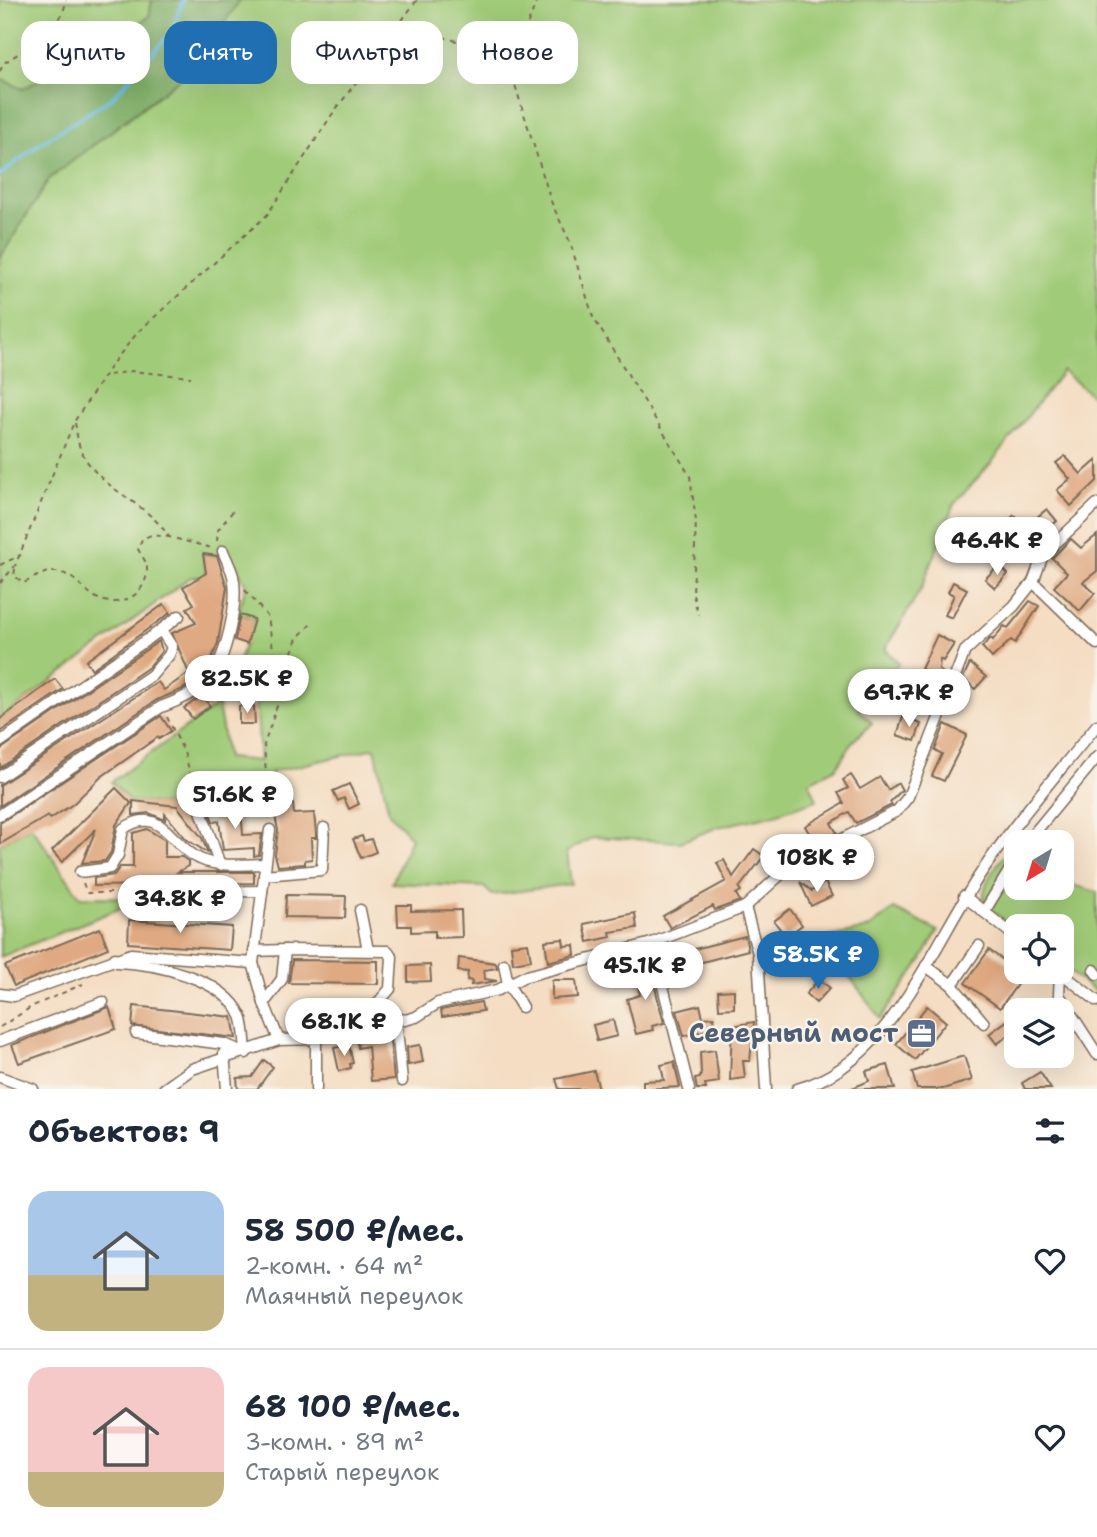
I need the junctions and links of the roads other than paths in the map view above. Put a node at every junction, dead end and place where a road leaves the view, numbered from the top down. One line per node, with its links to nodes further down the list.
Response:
1 (1097, 504): 3 (street)
2 (223, 551): 12 (street)
3 (1033, 582): 6 (street); 23 (street)
4 (179, 616): 5 (street)
5 (161, 630): 8 (street); 10 (street)
6 (1097, 643)
7 (1097, 725): 22 (street)
8 (0, 742)
9 (1097, 757): 15 (street)
10 (0, 777)
11 (200, 808): 16 (street)
12 (0, 815)
13 (324, 828): 17 (street)
14 (270, 830): 17 (street)
15 (1037, 830)
16 (220, 864): 17 (street); 18 (street)
17 (264, 869): 20 (street)
18 (80, 872)
19 (1004, 879): 25 (street)
20 (262, 891): 21 (street); 31 (street)
21 (130, 893)
22 (964, 896): 25 (street); 35 (street)
23 (745, 907): 27 (street); 63 (street)
24 (360, 910): 30 (street)
25 (984, 912): 26 (street)
26 (1004, 928)
27 (652, 943): 37 (street); 62 (street)
28 (979, 946): 39 (street)
29 (285, 950): 30 (street); 31 (street); 44 (street)
30 (368, 950): 43 (street)
31 (254, 951): 33 (street)
32 (115, 958): 33 (street); 40 (street); 53 (street)
33 (253, 963): 44 (street)
34 (503, 964): 37 (street)
35 (926, 966): 39 (street); 64 (street)
36 (1074, 983): 41 (street)
37 (508, 984): 45 (street); 46 (street)
38 (1059, 984): 54 (street)
39 (953, 985): 47 (street)
40 (0, 994)
41 (1097, 1001)
42 (103, 1002): 51 (street)
43 (379, 1002): 46 (street); 49 (street)
44 (264, 1003): 50 (street)
45 (522, 1007)
46 (396, 1018): 57 (street)
47 (984, 1023)
48 (136, 1033): 52 (street)
49 (316, 1039): 50 (street); 61 (street)
50 (279, 1040): 53 (street)
51 (0, 1041)
52 (223, 1044): 53 (street); 55 (street)
53 (246, 1053): 55 (street)
54 (1097, 1054)
55 (225, 1059): 59 (street); 60 (street)
56 (0, 1077): 58 (street)
57 (402, 1081)
58 (33, 1089)
59 (164, 1089)
60 (227, 1089)
61 (316, 1089)
62 (690, 1089)
63 (766, 1089)
64 (801, 1089)

